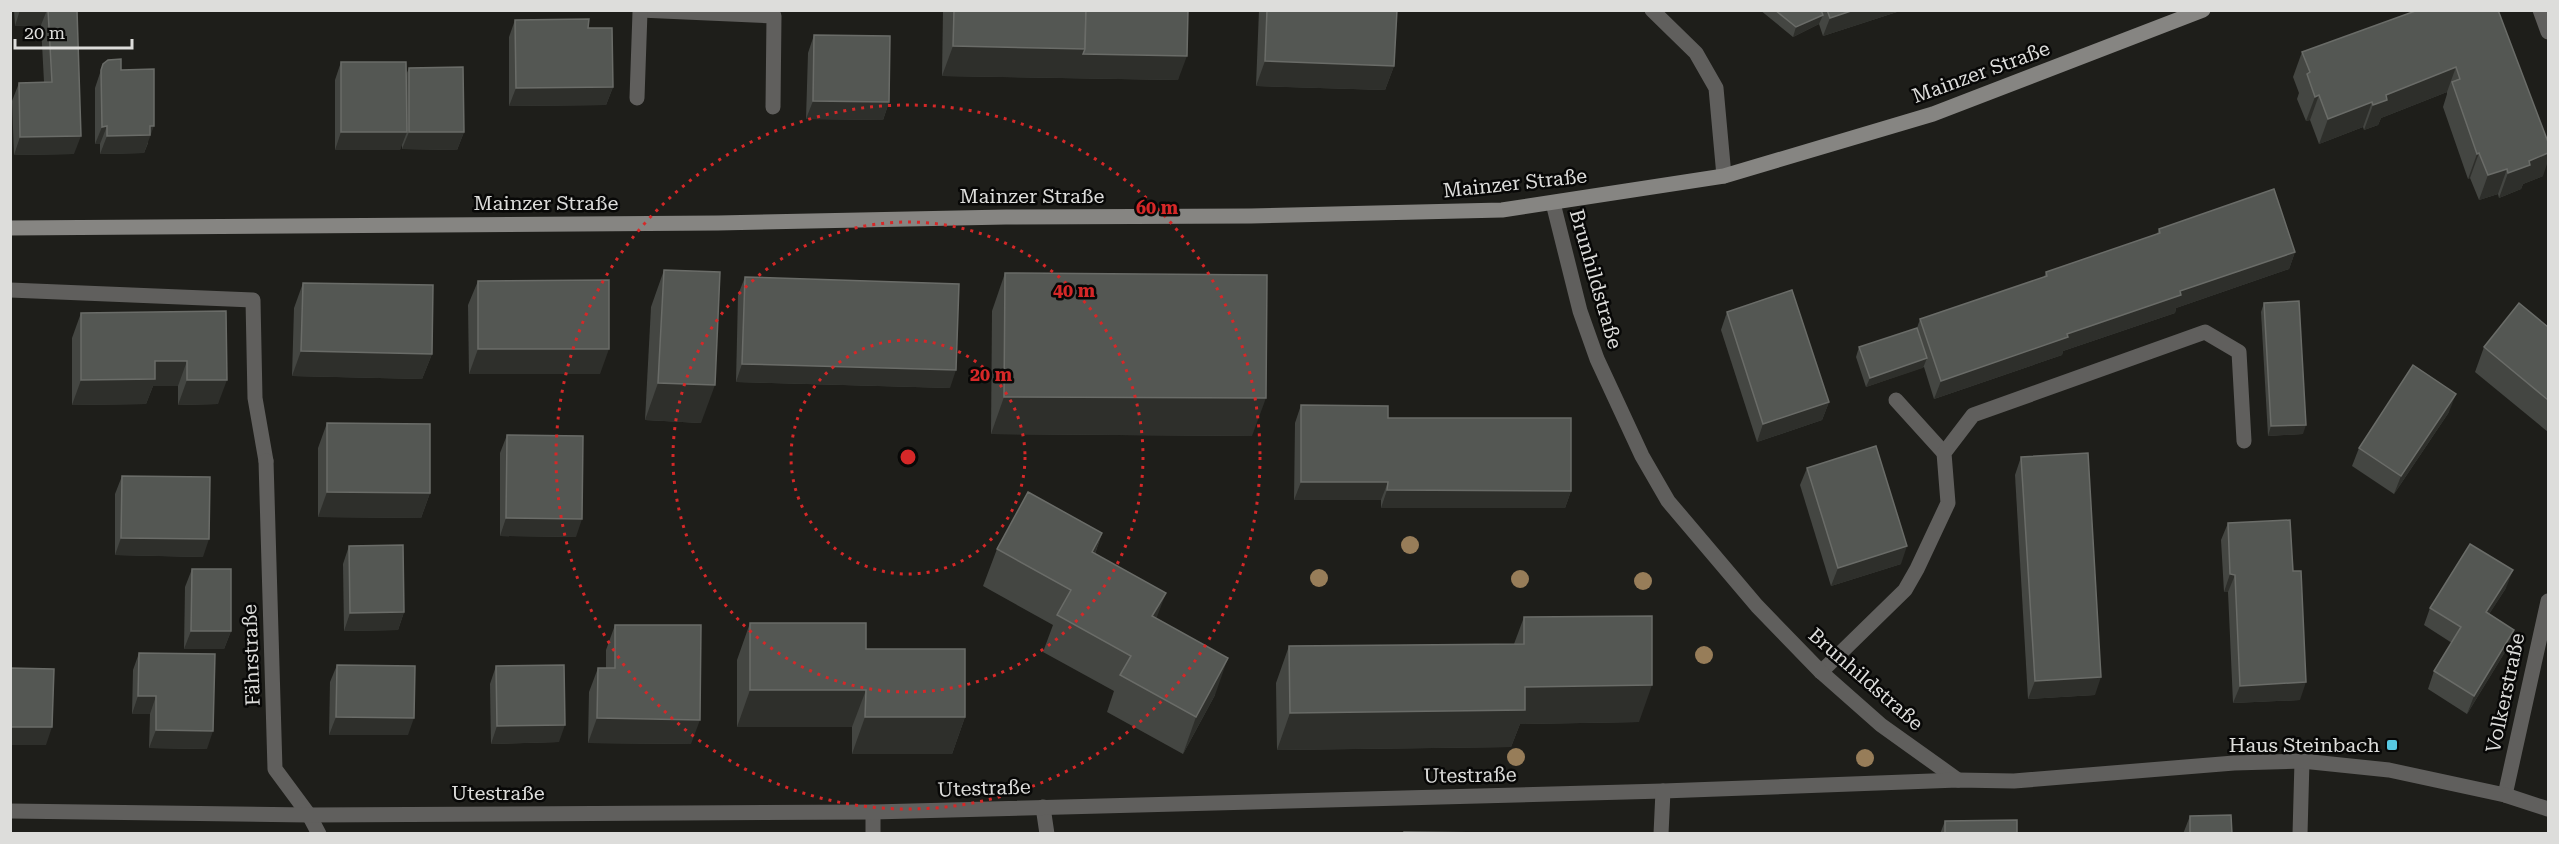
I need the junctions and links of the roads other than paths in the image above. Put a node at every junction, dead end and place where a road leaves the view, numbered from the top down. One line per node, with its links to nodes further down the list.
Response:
1 (1652, 10): 8 (street)
2 (2203, 10): 8 (street, Mainzer Straße)
3 (2540, 10): 5 (street)
4 (640, 11): 6 (street); 7 (street)
5 (2548, 32)
6 (637, 98)
7 (773, 107)
8 (1724, 176): 9 (street, Mainzer Straße)
9 (1552, 203): 10 (street, Mainzer Straße); 16 (street, Brunhildstraße)
10 (10, 228)
11 (10, 290): 25 (street, Fährstraße)
12 (1896, 400): 14 (street)
13 (2244, 441): 14 (street)
14 (1944, 453): 16 (street)
15 (2548, 601): 20 (street, Volkerstraße)
16 (1821, 672): 18 (street, Brunhildstraße)
17 (2302, 761): 18 (street); 20 (street); 30 (street)
18 (1958, 780): 19 (street, Utestraße)
19 (1663, 791): 21 (street, Utestraße); 29 (street)
20 (2505, 795): 22 (street)
21 (1043, 807): 24 (street, Utestraße); 28 (street)
22 (2548, 809)
23 (10, 810): 25 (street, Utestraße)
24 (873, 812): 25 (street, Utestraße); 27 (street)
25 (309, 815): 26 (street, Fährstraße)
26 (319, 834)
27 (873, 834)
28 (1047, 834)
29 (1661, 834)
30 (2300, 834)

